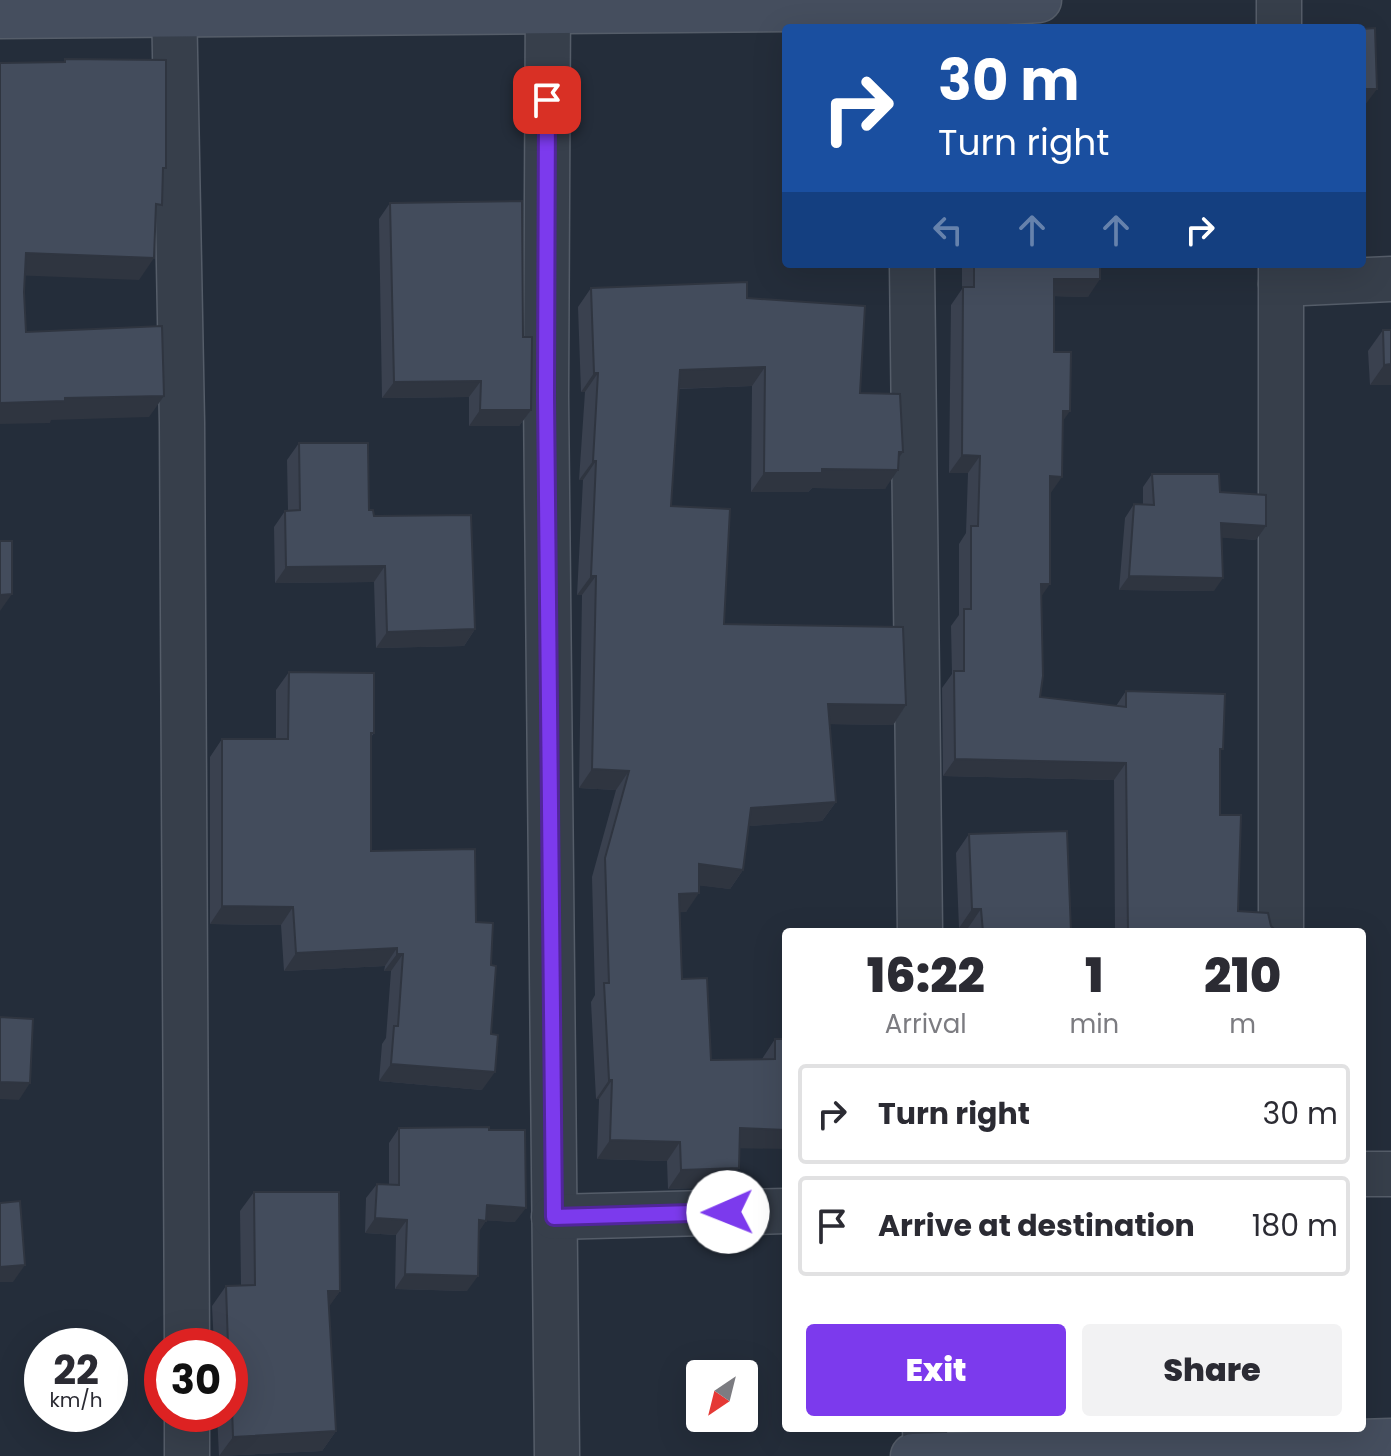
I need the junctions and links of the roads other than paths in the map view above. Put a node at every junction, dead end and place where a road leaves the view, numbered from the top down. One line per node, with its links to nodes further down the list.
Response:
1 (1039, 0): 5 (street)
2 (1279, 0): 7 (street)
3 (548, 6): 4 (street); 5 (street); 16 (street)
4 (174, 8): 6 (street); 17 (street)
5 (909, 12)
6 (0, 16)
7 (1279, 24)
8 (912, 268): 11 (street)
9 (1281, 274): 10 (street); 12 (street)
10 (1391, 279)
11 (920, 928)
12 (1281, 928)
13 (1366, 1174): 14 (street)
14 (1391, 1174)
15 (782, 1211): 16 (street)
16 (554, 1217): 23 (street)
17 (187, 1328)
18 (187, 1432): 22 (street)
19 (925, 1432): 25 (street)
20 (1391, 1441): 21 (street)
21 (1281, 1443): 25 (street)
22 (187, 1456)
23 (557, 1456)
24 (913, 1456): 25 (street)
25 (926, 1456)

